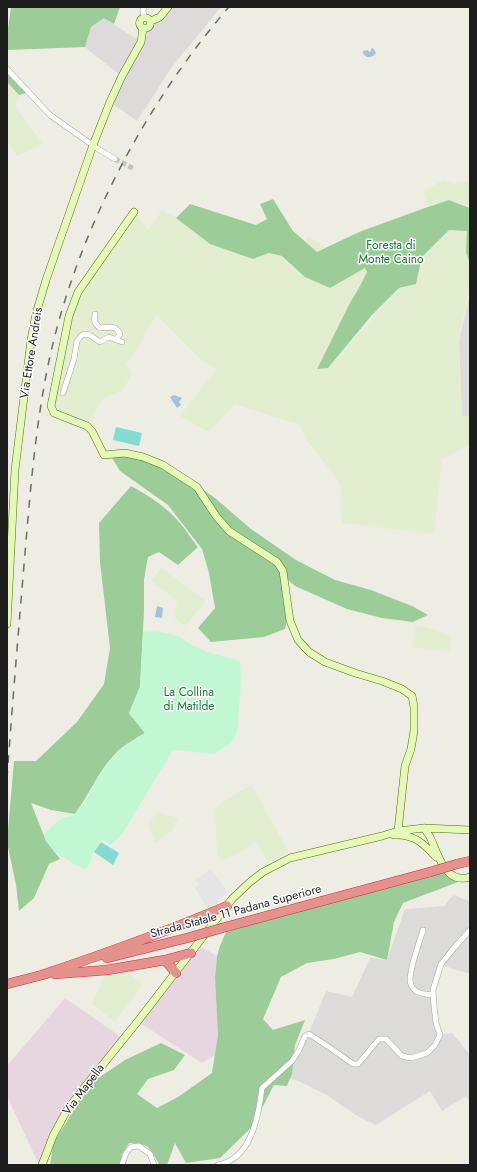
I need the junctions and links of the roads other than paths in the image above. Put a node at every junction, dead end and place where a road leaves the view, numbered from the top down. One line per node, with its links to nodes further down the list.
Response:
1 (144, 7): 3 (street)
2 (168, 7): 3 (street)
3 (148, 19): 5 (street, Via Ettore Andreis)
4 (7, 70): 5 (street)
5 (93, 145): 6 (street); 12 (street, Via Ettore Andreis)
6 (116, 159)
7 (134, 212): 16 (street)
8 (95, 314): 9 (street)
9 (116, 340): 10 (street); 11 (street)
10 (122, 342)
11 (63, 393)
12 (7, 624)
13 (424, 828): 14 (street); 16 (street); 18 (street); 19 (street)
14 (442, 829): 15 (street); 19 (street)
15 (470, 830)
16 (398, 831): 17 (street)
17 (386, 835): 18 (street); 23 (street, Via Mapella)
18 (423, 844): 20 (street)
19 (433, 844): 20 (street)
20 (440, 861): 22 (street)
21 (470, 861): 29 (highway, Strada Statale 11 Padana Superiore, bridge)
22 (470, 877)
23 (227, 906): 26 (street, Via Mapella); 29 (highway)
24 (423, 930): 31 (street)
25 (470, 930): 31 (street)
26 (191, 953): 27 (highway); 28 (street, Via Mapella)
27 (165, 960): 28 (highway); 29 (highway)
28 (176, 972): 32 (street, Via Mapella)
29 (42, 975): 30 (highway, Strada Statale 11 Padana Superiore)
30 (7, 984)
31 (433, 995): 35 (street)
32 (42, 1165)
33 (122, 1165): 34 (street)
34 (154, 1165)
35 (218, 1165)

